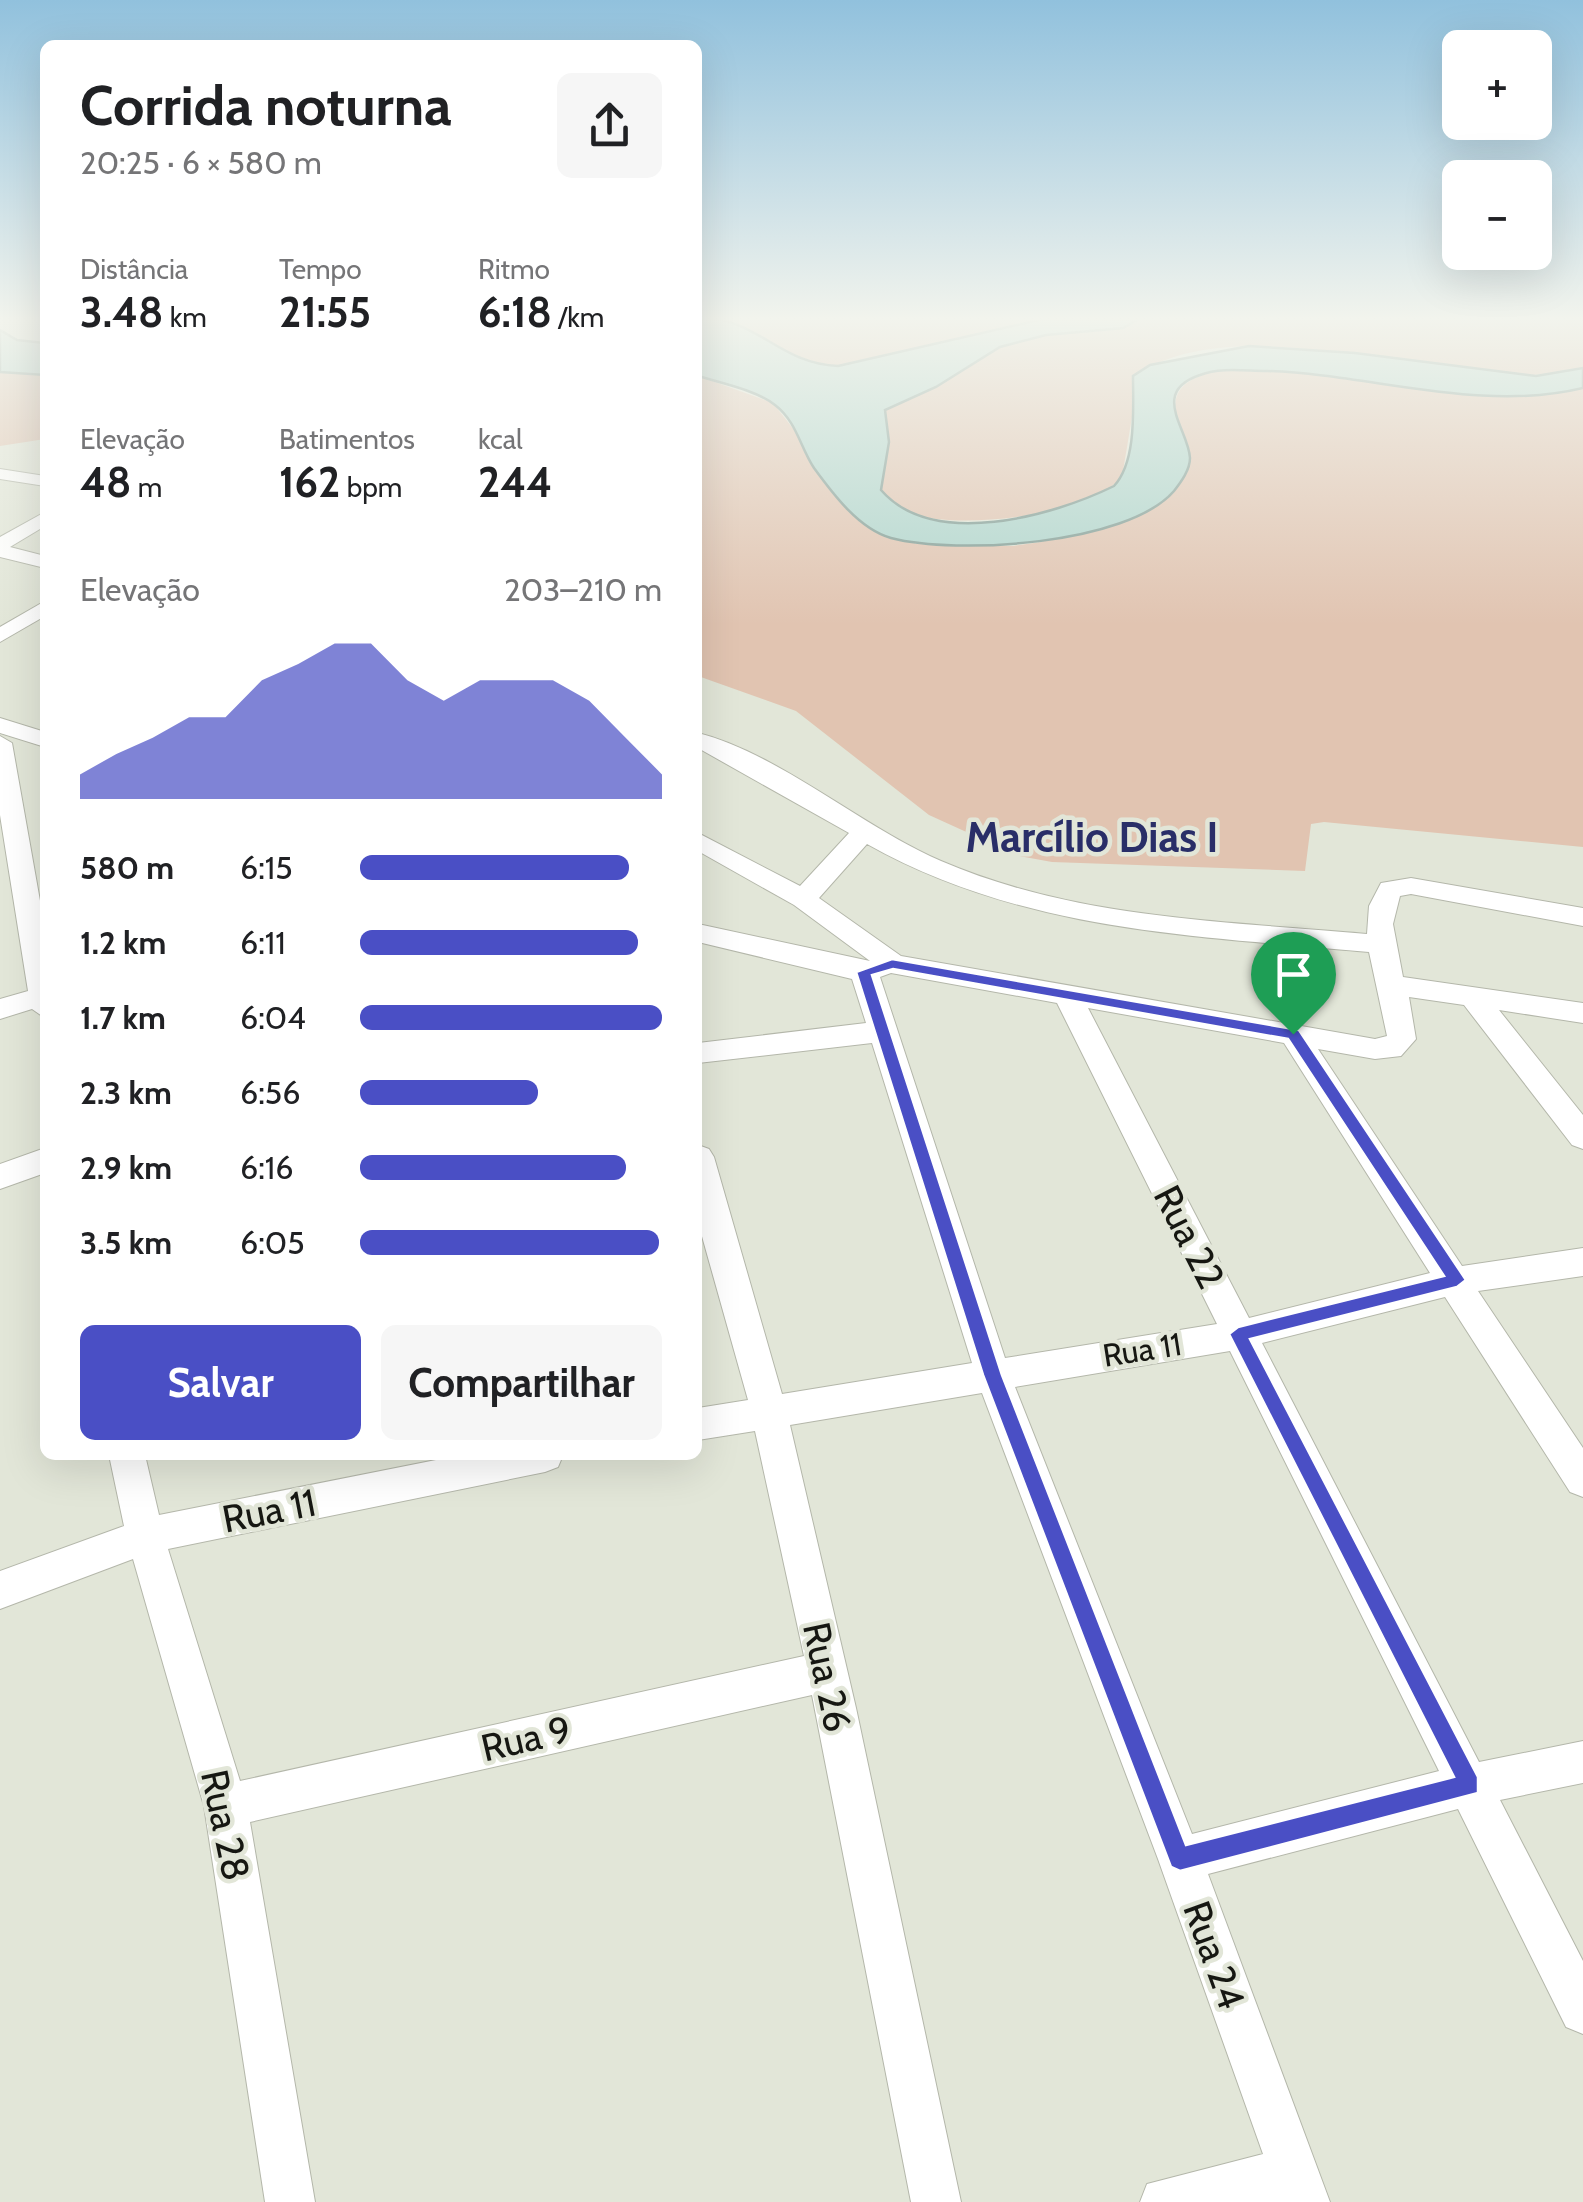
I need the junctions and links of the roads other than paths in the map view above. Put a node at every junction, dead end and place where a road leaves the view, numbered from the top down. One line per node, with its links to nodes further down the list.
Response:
1 (0, 474): 2 (street)
2 (40, 480)
3 (40, 521): 4 (street)
4 (0, 548): 5 (street)
5 (40, 560)
6 (40, 610): 7 (street)
7 (21, 622): 8 (street); 9 (street)
8 (40, 628)
9 (0, 636)
10 (0, 725): 11 (street)
11 (40, 738)
12 (702, 742): 14 (street)
13 (0, 743): 16 (street)
14 (862, 834): 17 (street); 20 (street)
15 (702, 843): 17 (street)
16 (23, 888): 22 (street)
17 (803, 899): 21 (street)
18 (1583, 918): 20 (street)
19 (702, 933): 21 (street)
20 (1381, 944): 23 (street)
21 (878, 968): 26 (street); 29 (street, Rua 24)
22 (40, 975)
23 (1395, 985): 25 (street); 30 (street)
24 (40, 997): 27 (street)
25 (1473, 997): 28 (street); 32 (street)
26 (1070, 998): 30 (street); 38 (street, Rua 22)
27 (0, 1009)
28 (1583, 1013)
29 (882, 1032): 31 (street); 39 (street, Rua 24)
30 (1293, 1034): 37 (street)
31 (702, 1053)
32 (1583, 1137)
33 (40, 1162): 34 (street)
34 (0, 1176)
35 (704, 1220): 40 (street, Rua 26)
36 (1583, 1262): 37 (street, Rua 11)
37 (1457, 1280): 38 (street, Rua 11); 44 (street)
38 (1238, 1334): 39 (street, Rua 11); 49 (street, Rua 22)
39 (992, 1375): 40 (street, Rua 11); 51 (street, Rua 24)
40 (768, 1410): 41 (street, Rua 11); 47 (street, Rua 26)
41 (702, 1423)
42 (129, 1460): 45 (street, Rua 28)
43 (520, 1460): 45 (street, Rua 11)
44 (1583, 1480)
45 (145, 1536): 46 (street, Rua 11); 50 (street, Rua 28)
46 (0, 1590)
47 (827, 1671): 50 (street, Rua 9); 55 (street, Rua 26)
48 (1583, 1762): 49 (street)
49 (1470, 1785): 51 (street); 52 (street, Rua 22)
50 (226, 1806): 54 (street, Rua 28)
51 (1180, 1859): 53 (street, Rua 24)
52 (1583, 2010)
53 (1299, 2187): 56 (street)
54 (290, 2202)
55 (936, 2202)
56 (1165, 2202)

